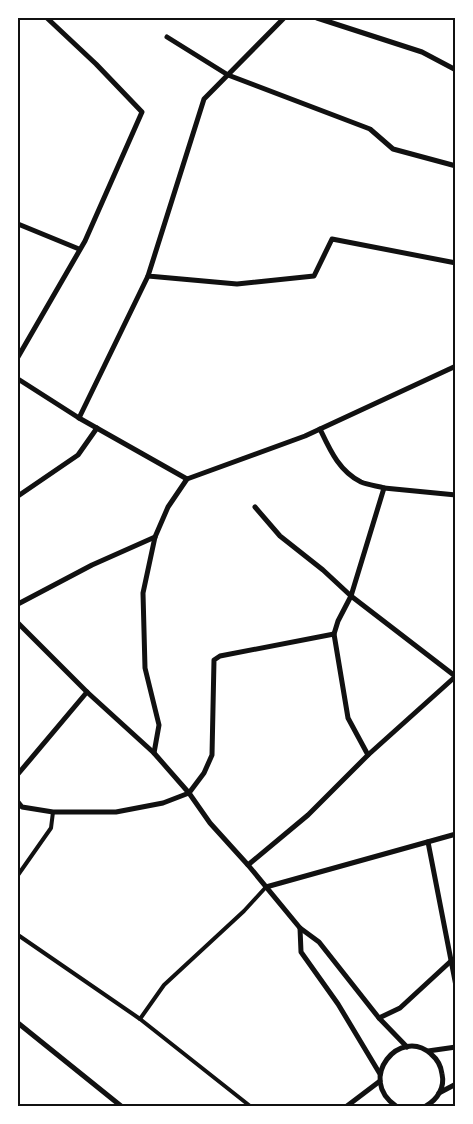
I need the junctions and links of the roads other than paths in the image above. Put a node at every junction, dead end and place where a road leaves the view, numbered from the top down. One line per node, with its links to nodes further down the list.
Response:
1 (47, 18): 9 (street)
2 (284, 18): 6 (street)
3 (317, 18): 5 (street)
4 (167, 37): 6 (street)
5 (456, 70)
6 (228, 75): 7 (street); 11 (street)
7 (456, 166)
8 (18, 224): 9 (street)
9 (79, 249): 12 (street)
10 (456, 263): 11 (street)
11 (148, 276): 15 (street)
12 (18, 357)
13 (456, 366): 17 (street)
14 (18, 379): 15 (street)
15 (79, 418): 16 (street)
16 (97, 428): 18 (street); 21 (street)
17 (320, 429): 18 (street); 19 (street)
18 (187, 479): 23 (street)
19 (384, 488): 20 (street); 24 (street)
20 (456, 495)
21 (18, 496)
22 (255, 507): 24 (street)
23 (155, 538): 25 (street); 30 (street)
24 (351, 596): 27 (street); 28 (street)
25 (18, 604)
26 (18, 623): 29 (street)
27 (334, 634): 31 (street); 33 (street)
28 (455, 676): 31 (street)
29 (87, 692): 30 (street); 32 (street)
30 (154, 753): 33 (street)
31 (368, 754): 38 (street)
32 (18, 774)
33 (190, 793): 35 (street); 38 (street)
34 (18, 802): 35 (street)
35 (53, 812): 39 (lane)
36 (456, 834): 37 (street)
37 (428, 842): 40 (street); 43 (street)
38 (248, 865): 40 (street)
39 (18, 875)
40 (266, 887): 41 (street); 46 (lane)
41 (300, 928): 45 (street); 51 (street)
42 (18, 934): 46 (lane)
43 (451, 961): 44 (street); 45 (street)
44 (456, 986)
45 (379, 1018): 49 (street)
46 (140, 1019): 56 (lane)
47 (18, 1024): 55 (street)
48 (456, 1046): 50 (street)
49 (407, 1047): 50 (street); 51 (street)
50 (428, 1051): 54 (street)
51 (380, 1074): 52 (street)
52 (380, 1081): 57 (street); 58 (street)
53 (456, 1084): 54 (street)
54 (439, 1094): 59 (street)
55 (121, 1106)
56 (250, 1106)
57 (347, 1106)
58 (396, 1106)
59 (426, 1106)

